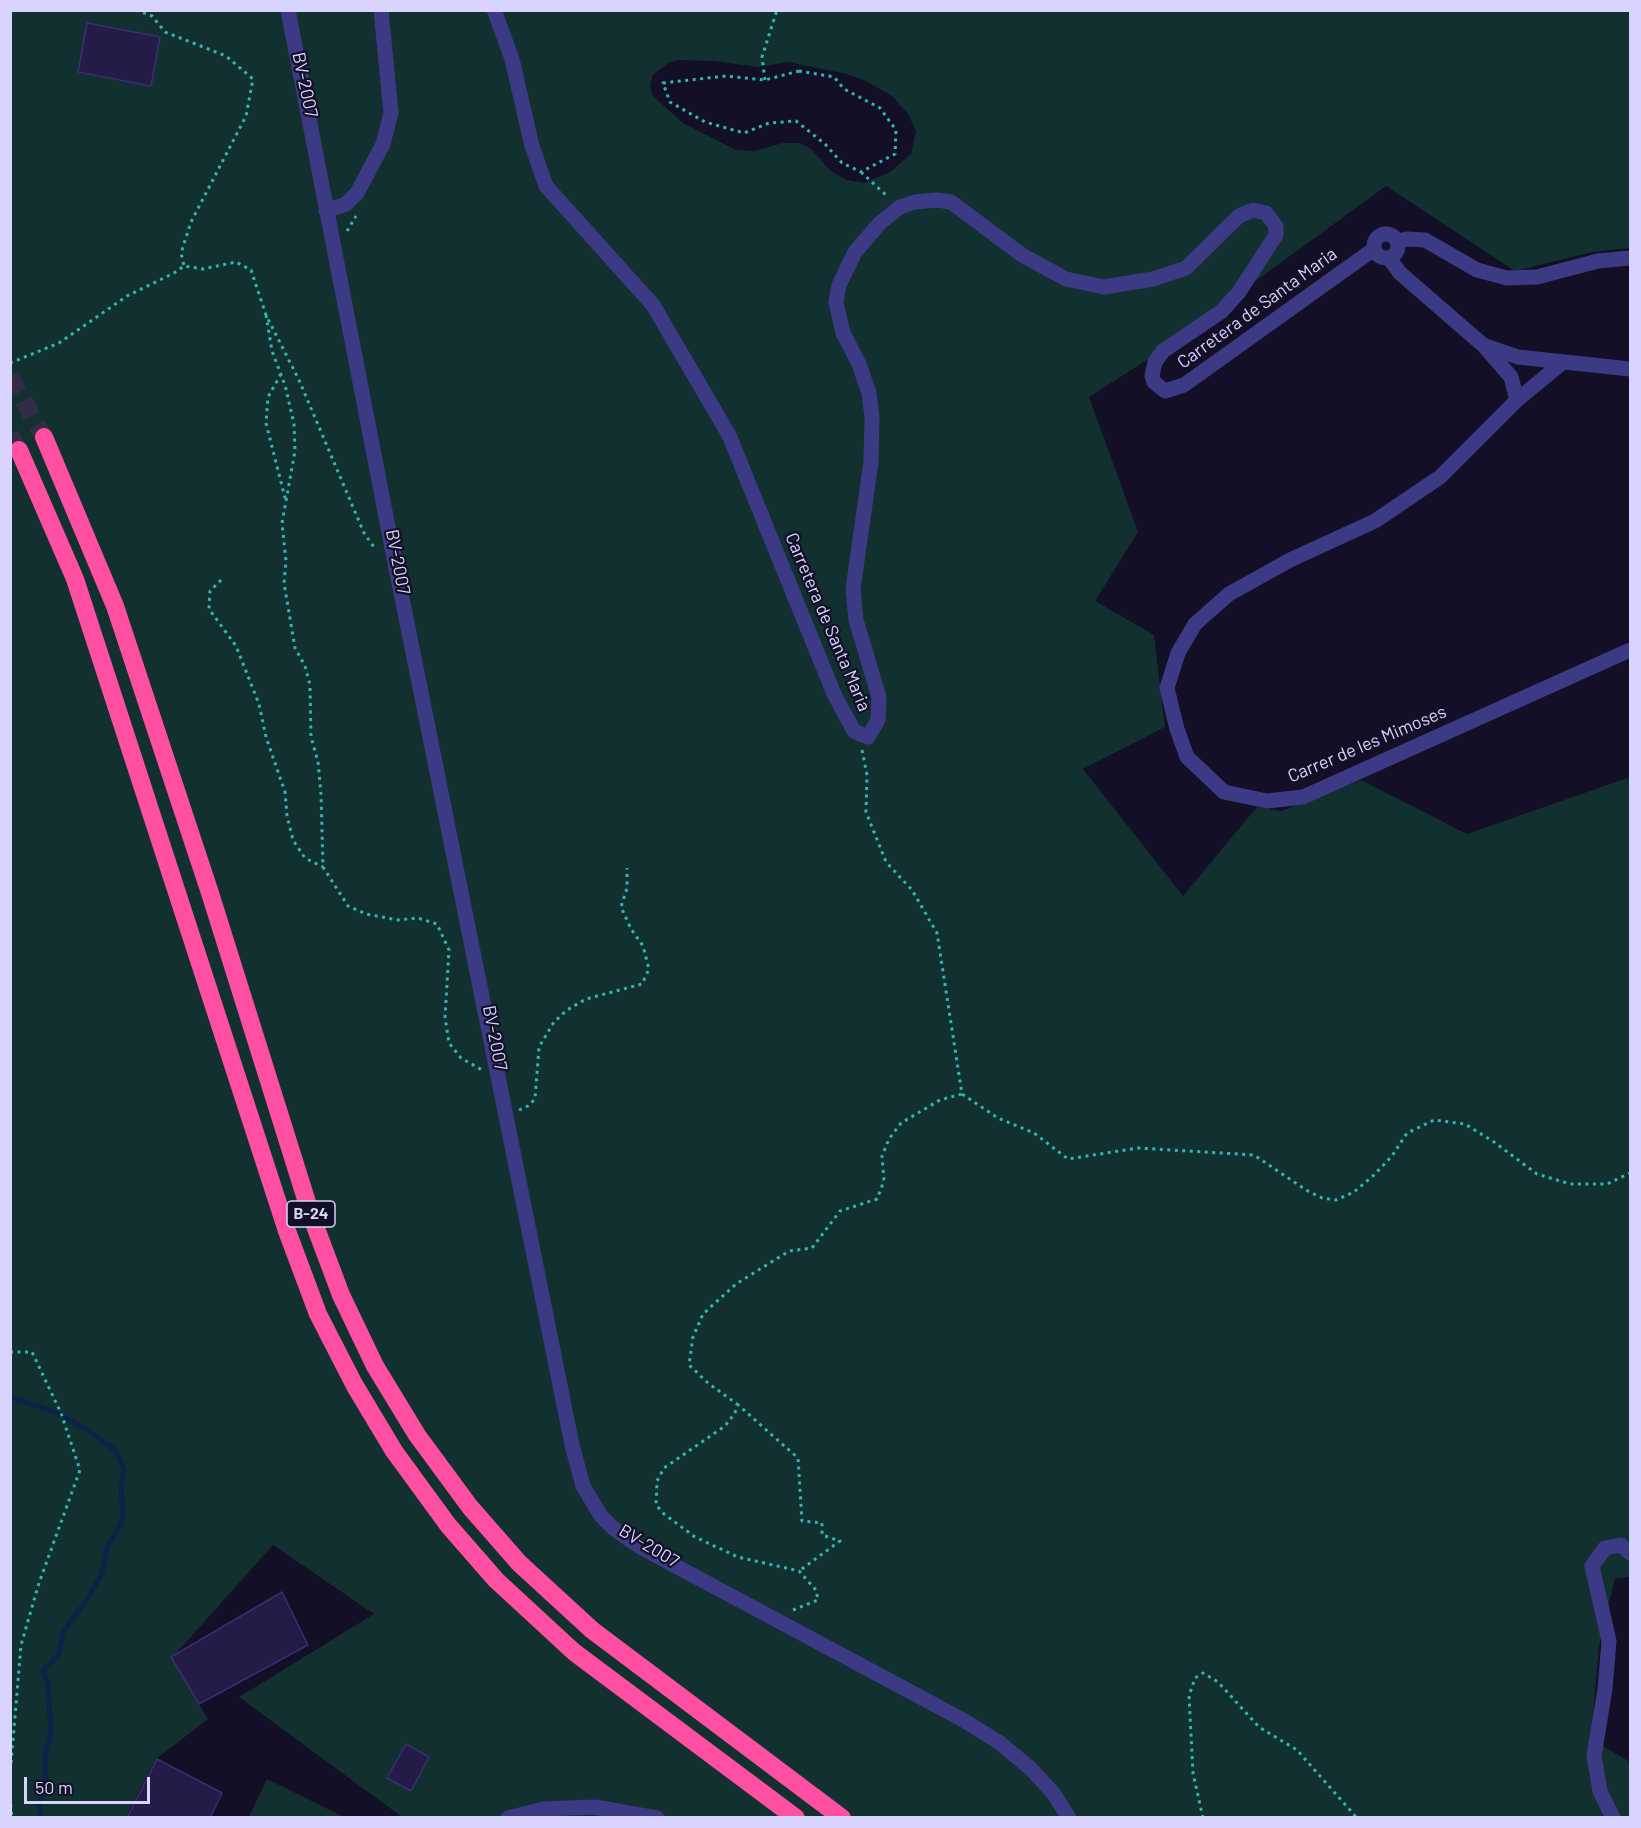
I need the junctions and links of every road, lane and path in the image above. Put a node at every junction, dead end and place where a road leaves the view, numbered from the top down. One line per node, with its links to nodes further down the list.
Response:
1 (136, 10): 14 (path)
2 (288, 10): 9 (street, BV-2007)
3 (381, 10): 9 (street)
4 (494, 10): 28 (street, Carretera de Santa Maria)
5 (777, 10): 6 (path)
6 (765, 80): 7 (path); 7 (path)
7 (861, 172): 8 (path)
8 (900, 207): 11 (street, Carretera de Santa Maria); 28 (street, Carretera de Santa Maria)
9 (326, 211): 25 (street, BV-2007)
10 (1398, 242): 11 (street); 12 (street); 13 (street)
11 (1374, 249): 12 (street)
12 (1389, 258): 16 (street)
13 (1630, 258)
14 (183, 266): 15 (path); 17 (path)
15 (266, 315): 20 (path); 25 (path)
16 (1484, 345): 18 (street); 21 (street)
17 (10, 363)
18 (1562, 363): 19 (street); 21 (street, Carrer de les Mimoses)
19 (1630, 369)
20 (281, 374): 24 (path); 24 (path)
21 (1516, 400): 27 (street, Carrer de les Mimoses)
22 (44, 437): 46 (highway, B-24)
23 (19, 450): 45 (highway, B-24)
24 (286, 501): 29 (path)
25 (394, 558): 31 (street, BV-2007)
26 (221, 580): 29 (path)
27 (1630, 650)
28 (859, 734): 32 (path)
29 (324, 867): 31 (path)
30 (627, 868): 33 (path)
31 (498, 1075): 33 (street, BV-2007)
32 (962, 1094): 34 (path); 36 (path)
33 (506, 1115): 47 (street, BV-2007)
34 (1630, 1173)
35 (10, 1352): 40 (path)
36 (737, 1404): 38 (path); 38 (path)
37 (1630, 1553): 50 (street)
38 (799, 1571): 39 (path)
39 (787, 1618)
40 (10, 1776)
41 (10, 1797): 42 (path)
42 (12, 1818)
43 (508, 1818): 44 (street)
44 (657, 1818)
45 (796, 1818)
46 (843, 1818)
47 (1069, 1818)
48 (1203, 1818): 49 (path)
49 (1357, 1818)
50 (1612, 1818)

